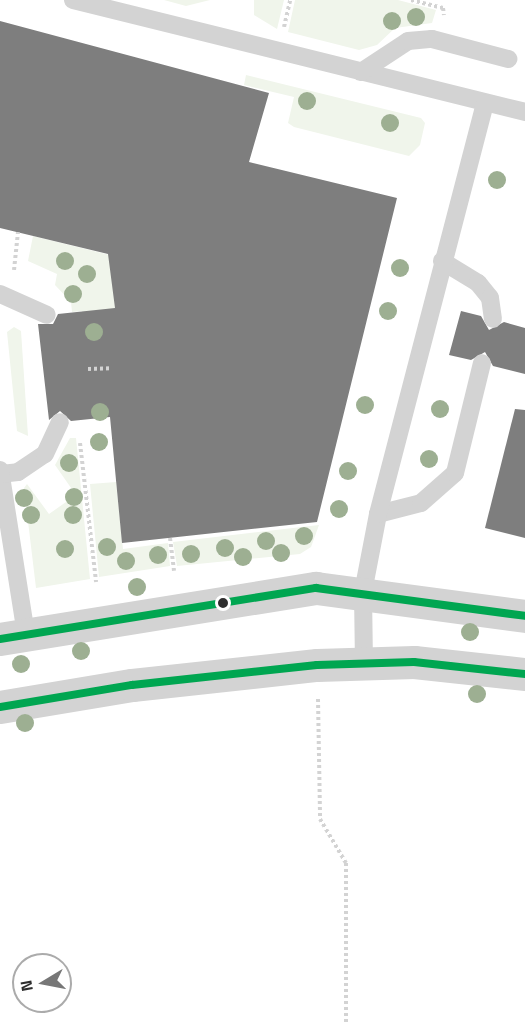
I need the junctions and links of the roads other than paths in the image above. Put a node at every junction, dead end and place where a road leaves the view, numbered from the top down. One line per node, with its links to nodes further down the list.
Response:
1 (73, 0): 3 (lane)
2 (508, 59): 3 (lane)
3 (361, 72): 4 (lane)
4 (485, 104): 5 (lane); 6 (lane)
5 (525, 112)
6 (442, 261): 9 (lane); 13 (lane)
7 (0, 294): 8 (lane)
8 (47, 315)
9 (493, 319)
10 (482, 363): 13 (lane)
11 (60, 422): 12 (lane)
12 (0, 473): 16 (lane)
13 (378, 514): 14 (lane)
14 (363, 592): 15 (street); 16 (street); 17 (lane)
15 (525, 616)
16 (13, 637)
17 (364, 664): 18 (street); 19 (street)
18 (525, 674)
19 (0, 707)

